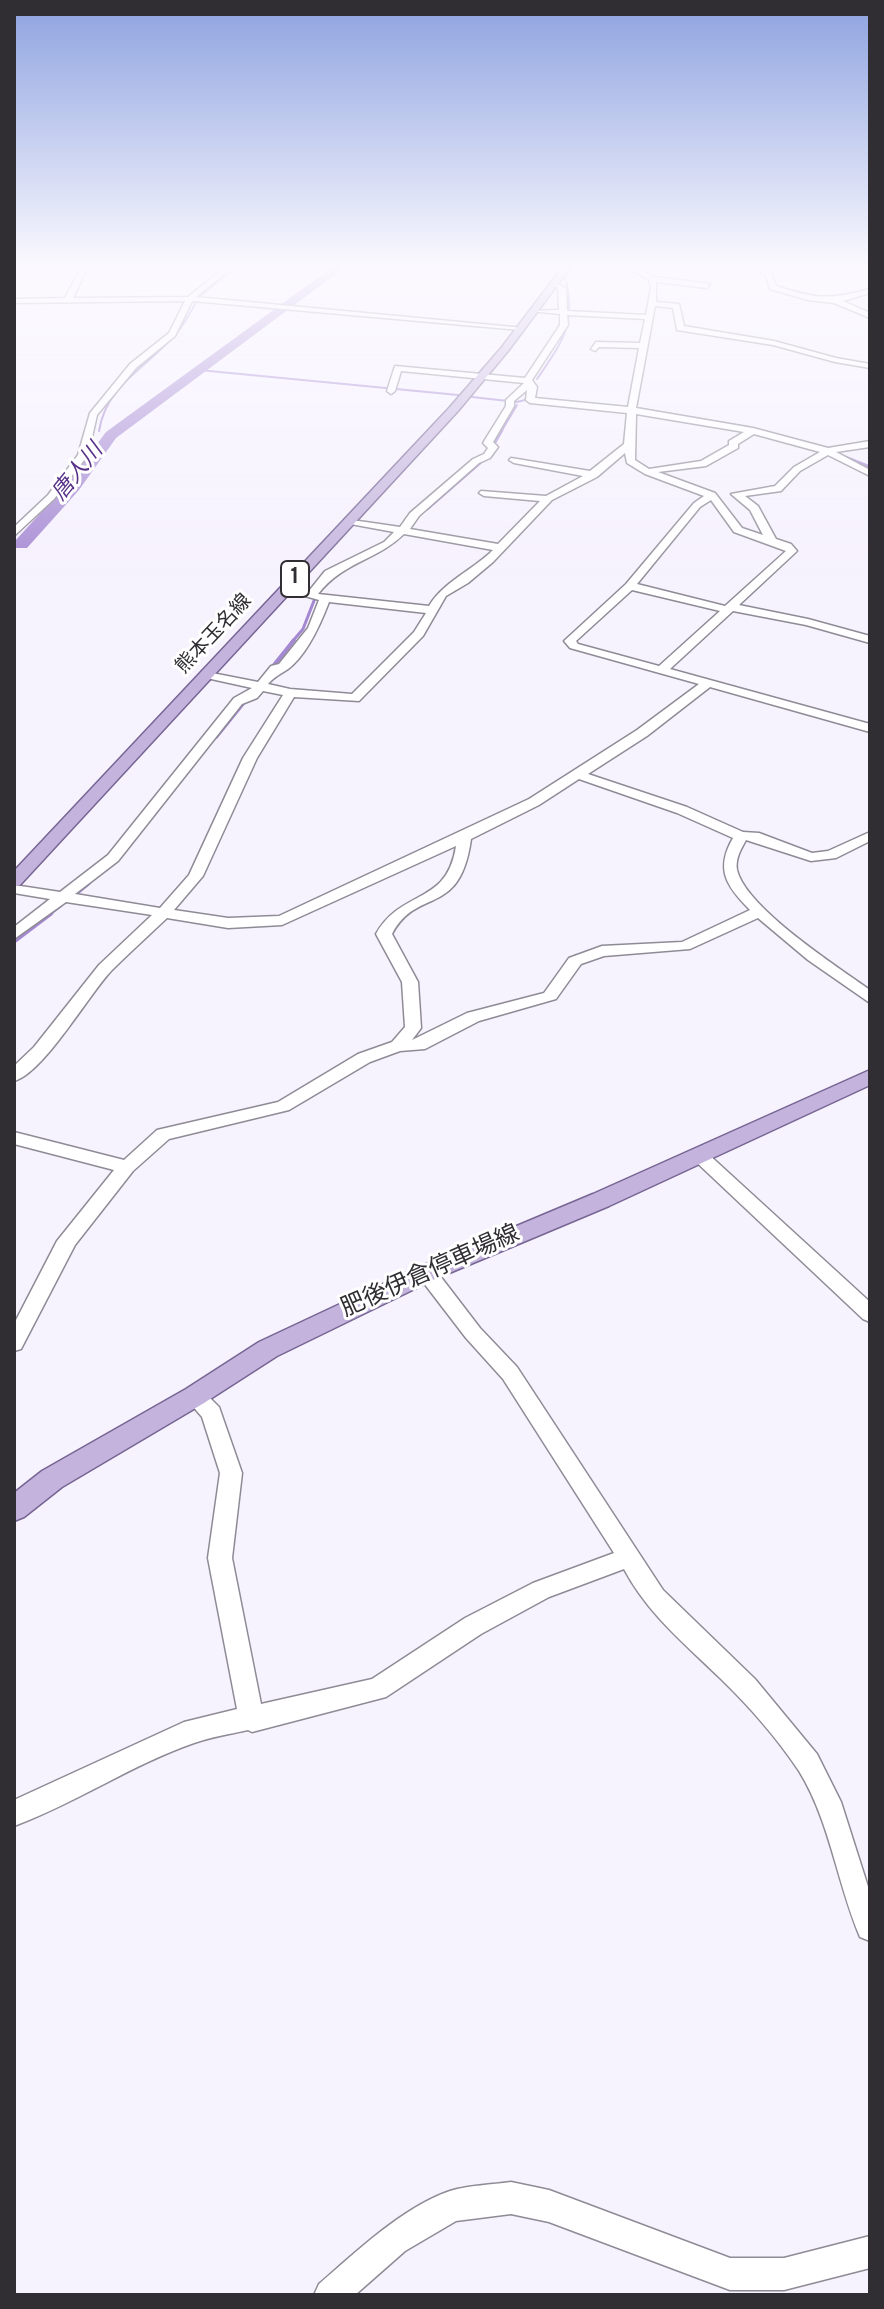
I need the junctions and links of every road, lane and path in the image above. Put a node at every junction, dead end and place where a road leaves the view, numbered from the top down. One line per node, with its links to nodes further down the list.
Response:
1 (125, 376): 23 (street)
2 (396, 376): 7 (street)
3 (483, 376): 6 (street); 21 (main road, 熊本玉名線 / 1)
4 (532, 376): 6 (street)
5 (639, 376): 8 (street)
6 (527, 384): 8 (street); 22 (street)
7 (391, 390)
8 (633, 409): 9 (street); 12 (street)
9 (753, 431): 13 (street); 15 (street)
10 (866, 431): 11 (street)
11 (868, 444): 13 (street)
12 (627, 446): 15 (street); 17 (street)
13 (826, 450): 16 (street); 24 (street)
14 (514, 460): 17 (street)
15 (648, 472): 19 (street)
16 (870, 473)
17 (594, 475): 20 (street)
18 (484, 493): 20 (street)
19 (712, 495): 24 (street); 28 (street)
20 (548, 499): 25 (street)
21 (349, 521): 22 (street); 26 (main road, 熊本玉名線 / 1)
22 (402, 531): 25 (street); 27 (street)
23 (14, 533)
24 (771, 540): 30 (street)
25 (502, 548): 31 (street)
26 (303, 570): 27 (street); 34 (main road, 熊本玉名線 / 1)
27 (329, 573): 29 (street)
28 (630, 586): 30 (street); 33 (street)
29 (320, 598): 31 (street); 36 (street)
30 (729, 608): 32 (street); 33 (street)
31 (431, 610): 37 (street)
32 (870, 640)
33 (663, 669): 35 (street)
34 (206, 674): 36 (street); 43 (main road, 熊本玉名線 / 1)
35 (707, 684): 38 (street); 39 (street)
36 (261, 686): 37 (street); 45 (street)
37 (290, 693): 46 (street)
38 (870, 728)
39 (579, 775): 40 (street); 42 (street)
40 (741, 836): 41 (street); 47 (street)
41 (870, 836)
42 (464, 837): 46 (street); 50 (street)
43 (14, 881)
44 (14, 889): 45 (street)
45 (72, 897): 46 (street); 48 (street)
46 (165, 911): 51 (street)
47 (759, 912): 49 (street); 50 (street)
48 (14, 934)
49 (870, 998)
50 (398, 1046): 55 (street)
51 (14, 1076)
52 (870, 1077): 54 (main road, 肥後伊倉停車場線)
53 (14, 1138): 55 (street)
54 (700, 1156): 56 (main road, 肥後伊倉停車場線); 57 (street)
55 (127, 1167): 58 (street)
56 (427, 1273): 59 (main road, 肥後伊倉停車場線); 61 (street)
57 (870, 1314)
58 (14, 1343)
59 (195, 1396): 60 (main road, 肥後伊倉停車場線); 62 (street)
60 (14, 1509)
61 (629, 1557): 62 (street); 64 (street)
62 (252, 1720): 63 (street)
63 (14, 1813)
64 (870, 1927)
65 (870, 2252): 66 (street)
66 (330, 2295)

